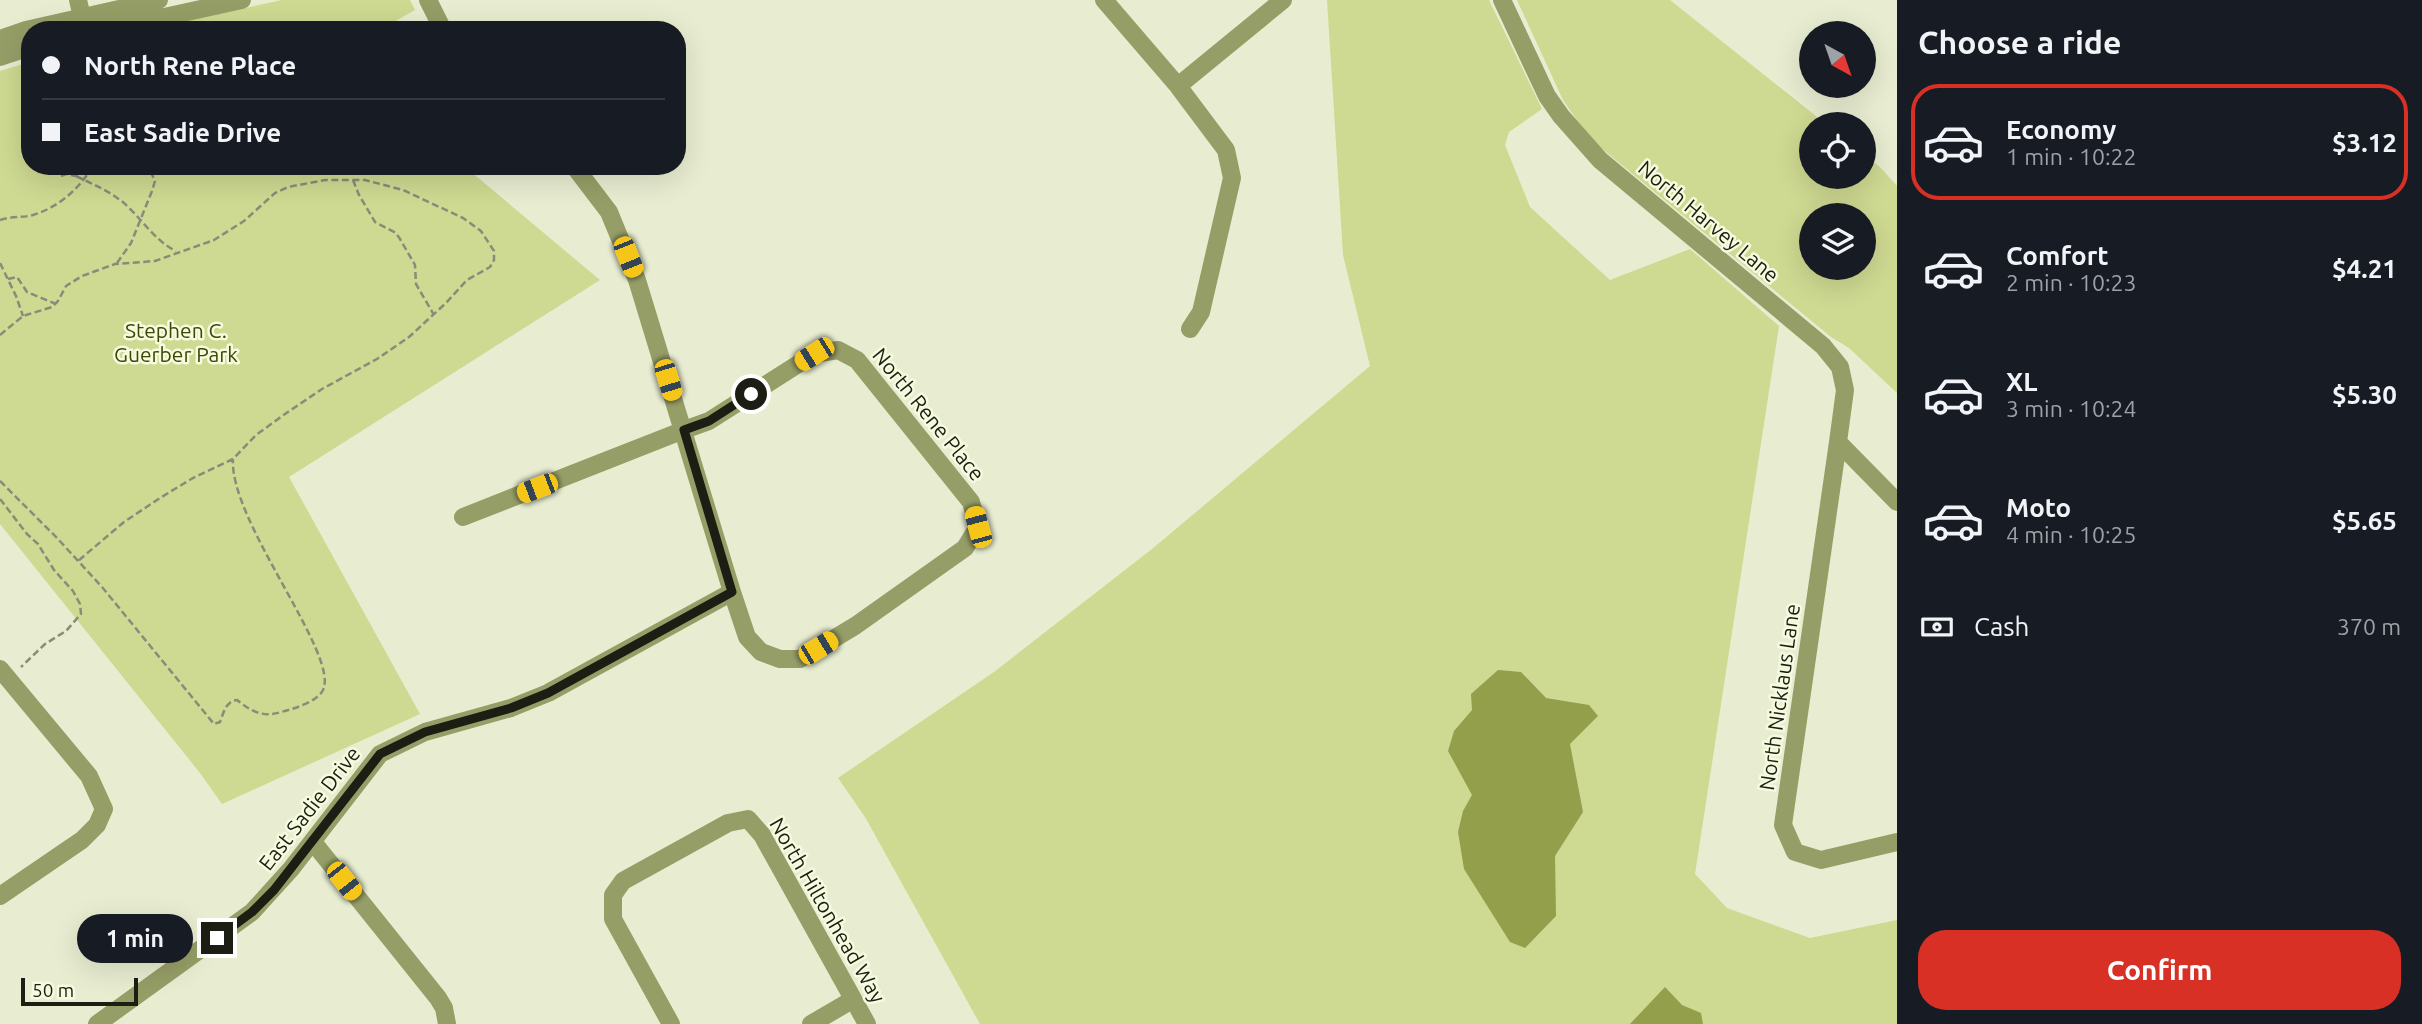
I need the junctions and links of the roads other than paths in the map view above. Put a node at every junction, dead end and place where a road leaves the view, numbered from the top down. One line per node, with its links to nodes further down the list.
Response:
1 (159, 0): 7 (street)
2 (242, 0): 9 (street)
3 (428, 0): 10 (street)
4 (1104, 0): 15 (street)
5 (1283, 0): 15 (street)
6 (1502, 0): 19 (street, North Harvey Lane)
7 (82, 16): 8 (street)
8 (63, 21)
9 (146, 21)
10 (438, 21)
11 (21, 32): 12 (street)
12 (0, 38)
13 (21, 50): 14 (street)
14 (0, 57)
15 (1178, 86): 17 (street)
16 (581, 175): 18 (street, North Rene Place)
17 (1190, 329)
18 (684, 430): 21 (street, North Rene Place); 22 (street, North Rene Place); 22 (street, North Rene Place)
19 (1838, 442): 20 (street); 25 (street, North Nicklaus Lane)
20 (1897, 502)
21 (463, 517)
22 (732, 592): 24 (street, East Sadie Drive)
23 (9, 669): 26 (street)
24 (313, 842): 28 (street); 29 (street, East Sadie Drive)
25 (1897, 842)
26 (0, 896)
27 (852, 1000): 30 (street, North Hiltonhead Way); 31 (street); 32 (street, North Hiltonhead Way)
28 (447, 1023)
29 (97, 1024)
30 (671, 1024)
31 (811, 1024)
32 (867, 1024)

